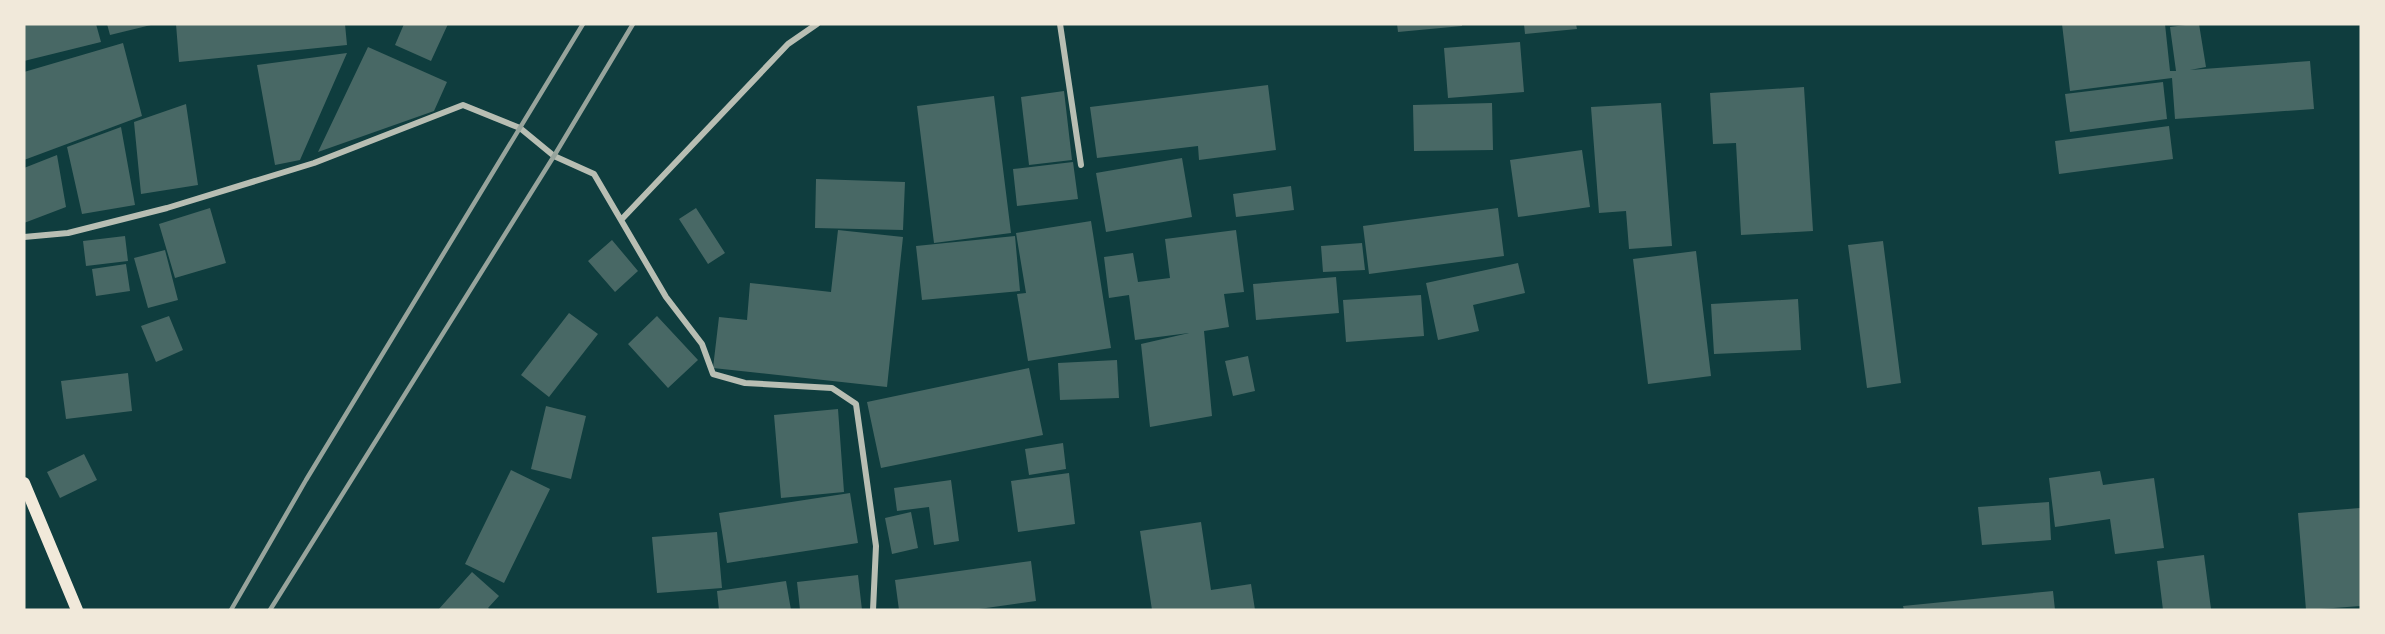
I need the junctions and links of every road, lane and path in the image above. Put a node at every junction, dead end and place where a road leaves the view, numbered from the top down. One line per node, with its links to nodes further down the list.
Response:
1 (817, 24): 4 (street)
2 (1060, 24): 3 (street)
3 (1081, 165)
4 (621, 220): 5 (street); 8 (street)
5 (24, 237)
6 (24, 483): 7 (main road)
7 (77, 610)
8 (873, 610)

